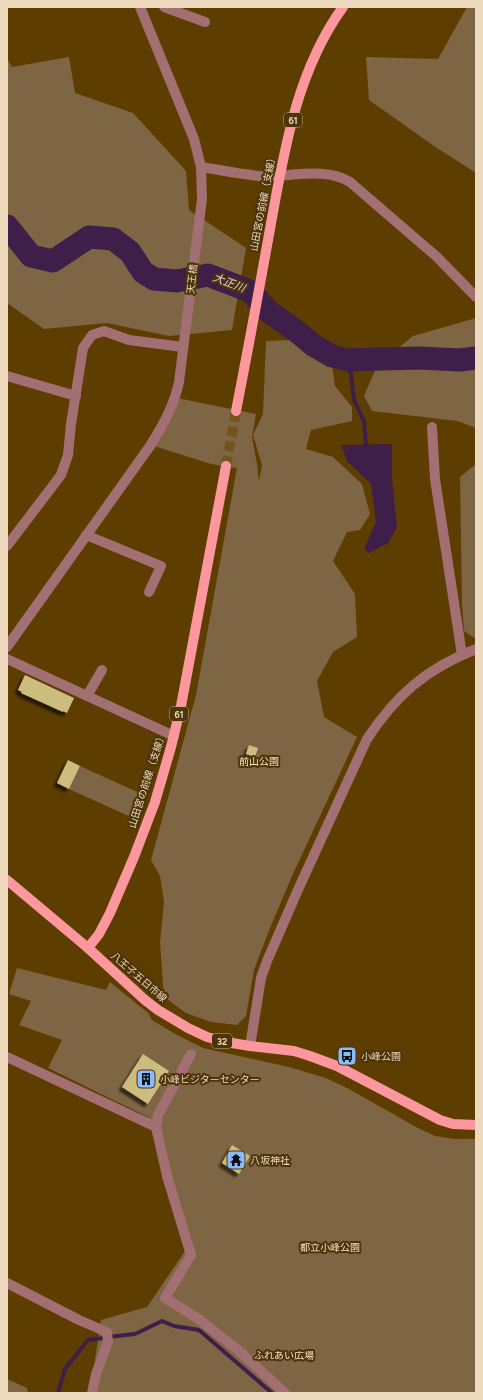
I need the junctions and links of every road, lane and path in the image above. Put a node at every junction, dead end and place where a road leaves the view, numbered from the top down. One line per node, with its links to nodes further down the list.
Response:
1 (140, 7): 5 (street, 天王橋)
2 (164, 7): 4 (street)
3 (343, 7): 6 (main road, 山田宮の前線（支線） / 61)
4 (205, 22)
5 (201, 167): 6 (street); 8 (street, 天王橋)
6 (280, 176): 7 (street); 11 (main road, 山田宮の前線（支線） / 61)
7 (476, 297)
8 (183, 347): 10 (street); 14 (street, 天王橋)
9 (7, 376): 10 (street)
10 (76, 396): 15 (street)
11 (236, 411)
12 (432, 427): 19 (street)
13 (226, 466): 23 (main road, 山田宮の前線（支線） / 61)
14 (86, 535): 16 (street); 17 (street, 天王橋)
15 (7, 546)
16 (149, 592)
17 (7, 647)
18 (476, 650): 19 (street)
19 (462, 655): 26 (street)
20 (7, 660): 22 (street)
21 (102, 670): 22 (street)
22 (87, 696): 23 (street)
23 (174, 736): 25 (main road, 山田宮の前線（支線） / 61)
24 (7, 880): 25 (main road, 八王子五日市線 / 32)
25 (88, 948): 26 (main road, 八王子五日市線 / 32)
26 (250, 1046): 29 (main road, 八王子五日市線 / 32)
27 (191, 1054): 30 (street)
28 (7, 1057): 30 (street)
29 (476, 1125)
30 (156, 1127): 33 (street)
31 (7, 1283): 32 (street)
32 (92, 1393)
33 (285, 1393)

